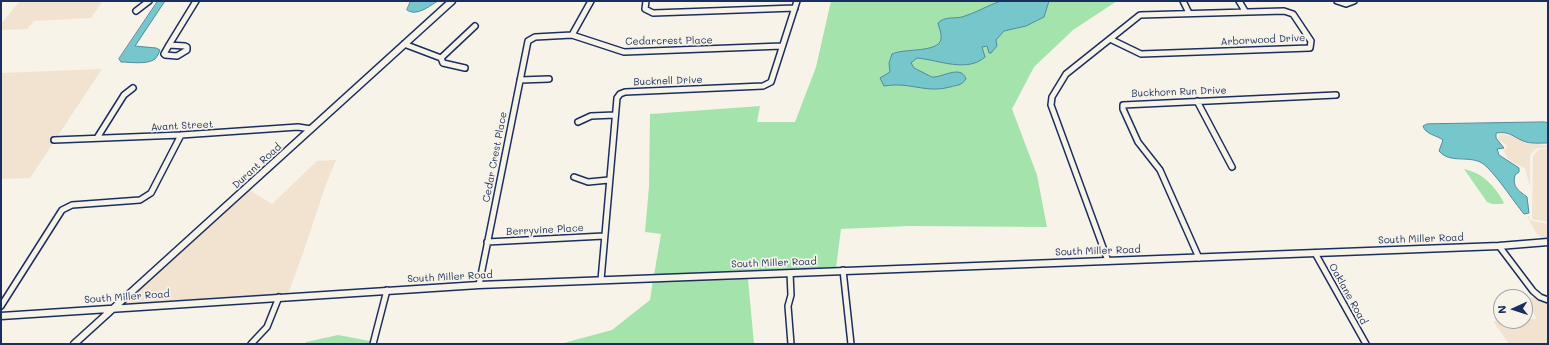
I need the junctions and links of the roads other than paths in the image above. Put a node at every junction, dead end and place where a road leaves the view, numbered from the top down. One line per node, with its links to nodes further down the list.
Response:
1 (149, 1): 12 (street)
2 (196, 1): 20 (street)
3 (452, 1): 19 (street, Durant Road)
4 (591, 1): 16 (street)
5 (646, 1): 11 (street)
6 (797, 1): 11 (street, Bucknell Drive)
7 (1183, 1): 14 (street)
8 (1239, 1): 13 (street)
9 (1337, 1): 10 (street)
10 (1354, 1)
11 (795, 8): 21 (street, Bucknell Drive)
12 (136, 11)
13 (1245, 11): 14 (street, Arborwood Drive); 18 (street, Arborwood Drive)
14 (1189, 13): 18 (street, Arborwood Drive)
15 (475, 26): 22 (street)
16 (572, 36): 17 (street, Cedarcrest Place); 21 (street, Cedarcrest Place)
17 (535, 37): 25 (street, Cedar Crest Place)
18 (1110, 39): 44 (street, Arborwood Drive)
19 (404, 44): 22 (street); 31 (street, Durant Road)
20 (169, 45): 20 (street)
21 (782, 46): 29 (street, Bucknell Drive)
22 (441, 58): 23 (street)
23 (465, 68)
24 (549, 79): 25 (street)
25 (520, 80): 39 (street, Cedar Crest Place)
26 (133, 88): 33 (street)
27 (1336, 95): 28 (street, Buckhorn Run Drive)
28 (1197, 100): 35 (street); 43 (street, Buckhorn Run Drive)
29 (615, 115): 30 (street); 37 (street, Bucknell Drive)
30 (578, 122)
31 (311, 129): 32 (street, Avant Street); 53 (street, Durant Road)
32 (181, 135): 33 (street, Avant Street); 52 (street)
33 (97, 138): 34 (street, Avant Street)
34 (54, 140)
35 (1232, 167)
36 (574, 177): 37 (street)
37 (609, 180): 38 (street, Bucknell Drive)
38 (604, 236): 39 (street, Berryvine Place); 47 (street, Bucknell Drive)
39 (487, 242): 48 (street, Cedar Crest Place)
40 (1548, 242): 41 (street, South Miller Road)
41 (1499, 246): 42 (street, South Miller Road); 51 (street)
42 (1315, 253): 43 (street, South Miller Road); 60 (street, Oaklane Road)
43 (1199, 258): 44 (street, South Miller Road)
44 (1108, 261): 45 (street, South Miller Road)
45 (843, 270): 46 (street, South Miller Road); 59 (street)
46 (790, 273): 47 (street, South Miller Road); 58 (street)
47 (601, 280): 48 (street, South Miller Road)
48 (479, 285): 49 (street, South Miller Road)
49 (387, 290): 50 (street, South Miller Road); 57 (street)
50 (279, 297): 53 (street, South Miller Road); 56 (street)
51 (1548, 300)
52 (1, 306)
53 (113, 308): 54 (street, South Miller Road); 55 (street, Durant Road)
54 (1, 316)
55 (74, 344)
56 (251, 344)
57 (373, 344)
58 (792, 344)
59 (851, 344)
60 (1366, 344)

